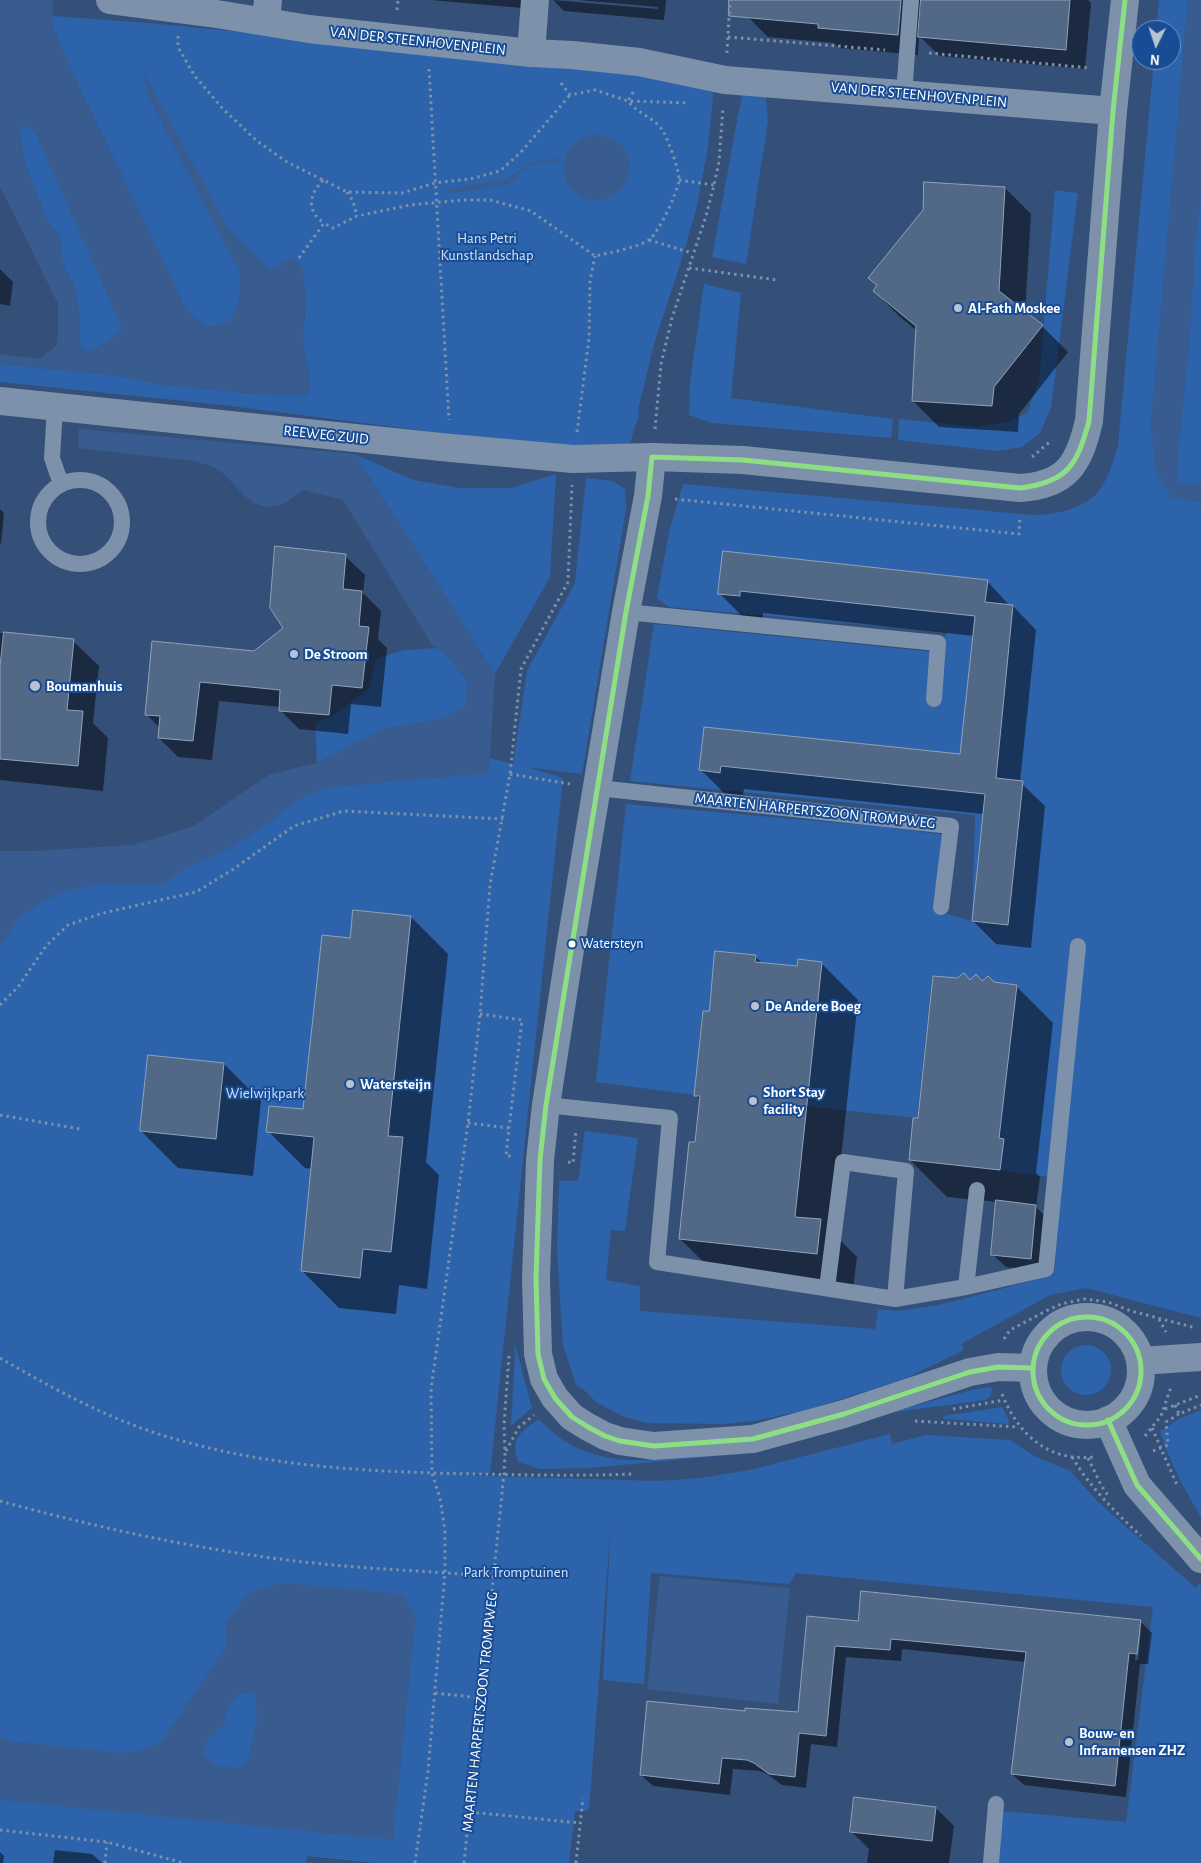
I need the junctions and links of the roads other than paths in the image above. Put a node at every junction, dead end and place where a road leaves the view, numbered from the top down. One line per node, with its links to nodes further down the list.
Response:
1 (110, 0): 5 (street, VAN DER STEENHOVENPLEIN)
2 (535, 0): 6 (street)
3 (911, 0): 7 (lane)
4 (1125, 0): 8 (street, REEWEG ZUID)
5 (267, 11): 6 (street, VAN DER STEENHOVENPLEIN)
6 (531, 53): 7 (street, VAN DER STEENHOVENPLEIN)
7 (904, 94): 8 (street, VAN DER STEENHOVENPLEIN)
8 (1113, 111): 11 (street, REEWEG ZUID)
9 (0, 401): 10 (street, REEWEG ZUID)
10 (55, 407): 11 (street, REEWEG ZUID); 12 (lane)
11 (652, 458): 13 (street)
12 (61, 484): 12 (lane)
13 (626, 612): 14 (lane); 15 (street)
14 (934, 698)
15 (598, 788): 16 (lane, MAARTEN HARPERTSZOON TROMPWEG); 18 (street)
16 (941, 908)
17 (1078, 946): 20 (lane)
18 (546, 1106): 21 (lane); 25 (street)
19 (977, 1190): 20 (lane)
20 (966, 1287): 22 (lane)
21 (827, 1288): 22 (lane); 22 (lane)
22 (896, 1299)
23 (1201, 1357): 24 (street)
24 (1140, 1362): 25 (street); 26 (street)
25 (1032, 1368): 26 (street)
26 (1108, 1420): 27 (street)
27 (1201, 1559)
28 (996, 1804): 29 (lane)
29 (991, 1863)

